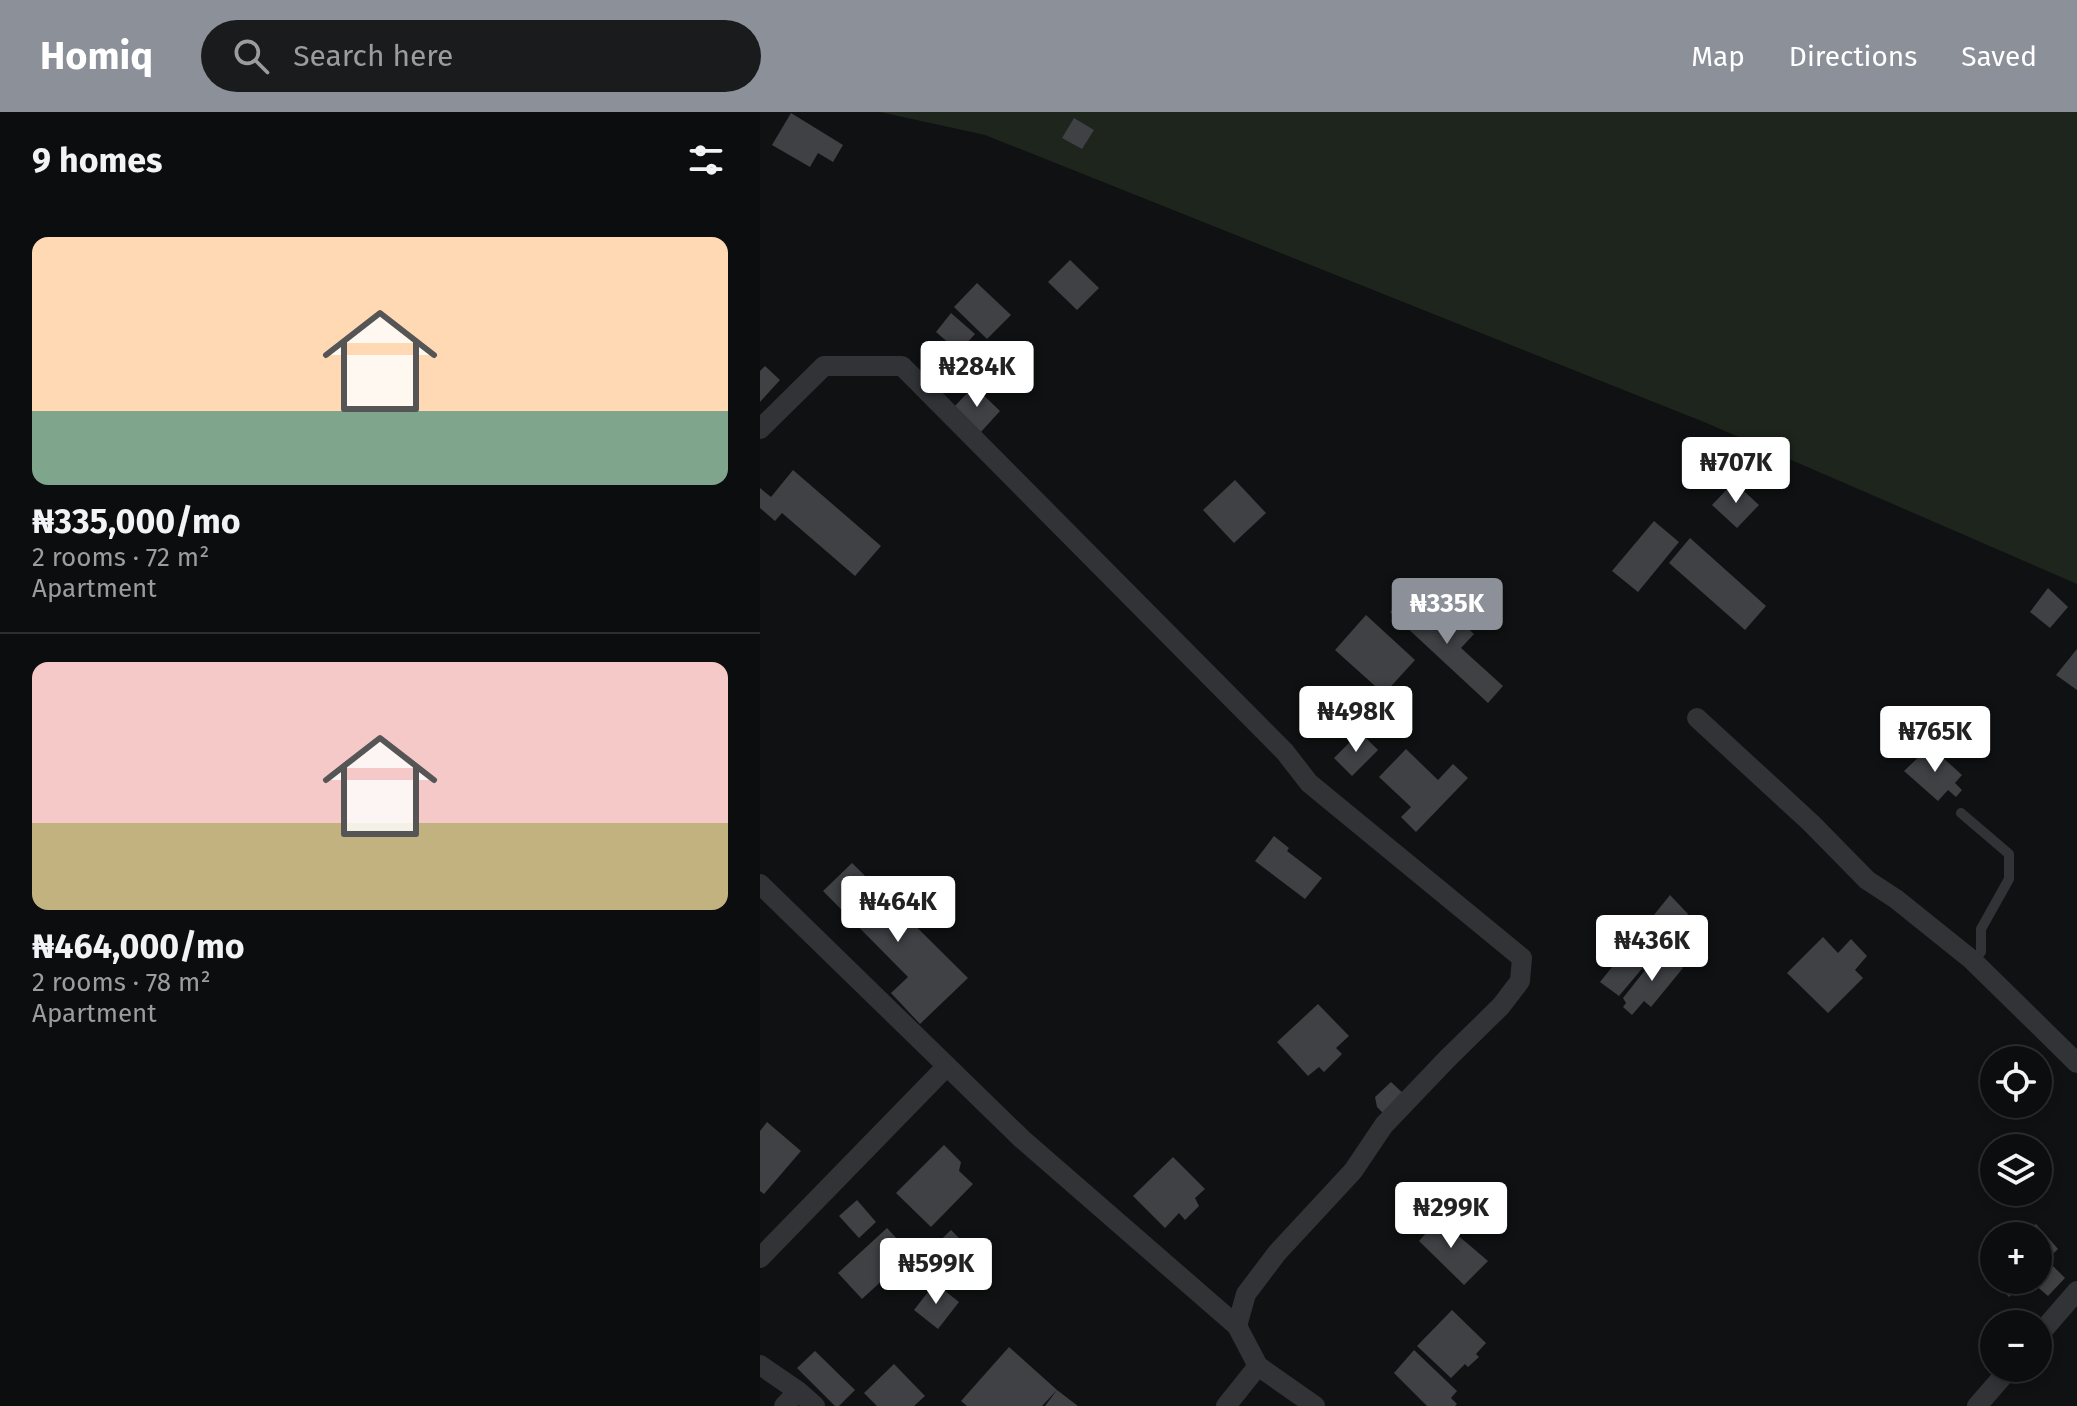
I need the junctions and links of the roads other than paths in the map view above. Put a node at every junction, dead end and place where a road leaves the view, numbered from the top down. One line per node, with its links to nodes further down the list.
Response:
1 (760, 429): 11 (street)
2 (1697, 718): 5 (street)
3 (1961, 813): 5 (lane)
4 (760, 884): 7 (street)
5 (1972, 960): 6 (street)
6 (2077, 1063)
7 (947, 1066): 8 (street); 11 (street)
8 (760, 1258)
9 (2077, 1291): 10 (street)
10 (2052, 1320)
11 (1237, 1326): 13 (street)
12 (760, 1365): 15 (street)
13 (1258, 1366): 17 (street); 18 (street)
14 (1998, 1382): 19 (street)
15 (791, 1399): 16 (street)
16 (815, 1406)
17 (1226, 1406)
18 (1315, 1406)
19 (1977, 1406)

